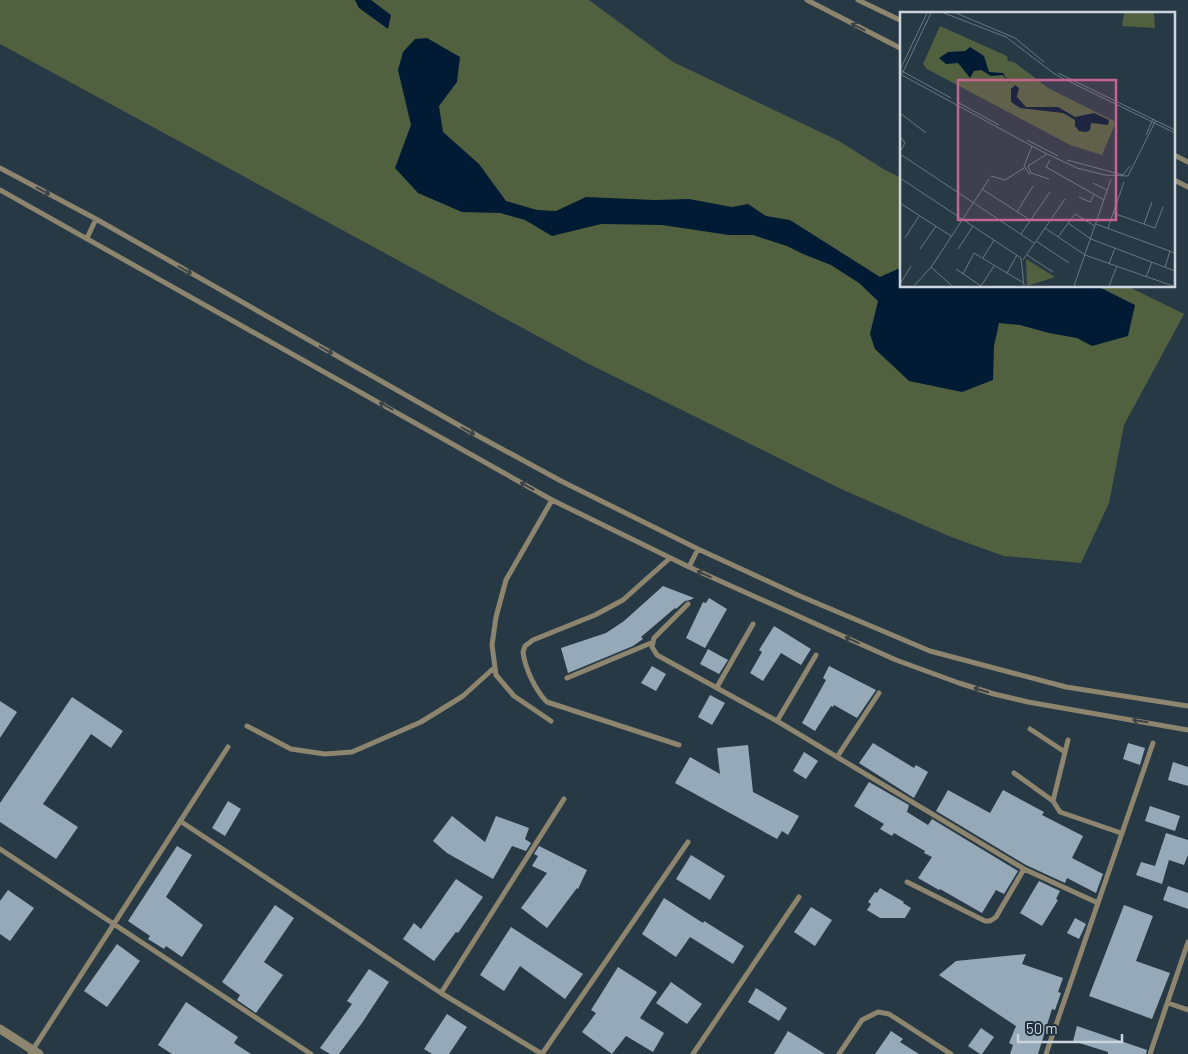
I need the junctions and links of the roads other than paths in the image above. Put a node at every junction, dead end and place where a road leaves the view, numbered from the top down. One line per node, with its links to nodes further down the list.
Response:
1 (807, 0): 4 (street, one-way to 1)
2 (858, 0): 3 (street)
3 (900, 20)
4 (900, 48)
5 (1176, 156): 6 (street)
6 (1188, 162)
7 (0, 168): 11 (street, one-way to 11)
8 (1176, 181): 9 (street)
9 (1188, 187)
10 (0, 190): 12 (street)
11 (96, 219): 12 (street); 14 (street, one-way to 14)
12 (87, 238): 13 (street, one-way to 12)
13 (552, 500): 15 (street); 21 (street)
14 (698, 549): 16 (street); 25 (street)
15 (670, 558): 16 (street); 33 (street)
16 (689, 567): 30 (street, one-way to 16)
17 (688, 604): 19 (street)
18 (753, 624): 23 (street)
19 (651, 643): 22 (street); 23 (street)
20 (816, 656): 27 (street)
21 (495, 667): 26 (street); 28 (street)
22 (567, 678)
23 (717, 687): 27 (street)
24 (879, 693): 36 (street)
25 (1188, 706)
26 (551, 721)
27 (777, 721): 36 (street)
28 (247, 726)
29 (1030, 729): 35 (street)
30 (1188, 730)
31 (1068, 740): 35 (street)
32 (1153, 743): 41 (street)
33 (679, 745)
34 (228, 747): 40 (street)
35 (1064, 752): 39 (street)
36 (837, 757): 44 (street)
37 (1014, 773): 39 (street)
38 (564, 799): 50 (street)
39 (1052, 801): 41 (street)
40 (180, 821): 48 (street); 50 (street)
41 (1121, 833): 47 (street)
42 (688, 842): 56 (street)
43 (0, 848): 48 (street)
44 (1024, 869): 45 (street); 47 (street)
45 (907, 882)
46 (800, 897): 57 (street)
47 (1098, 903): 60 (street)
48 (116, 924): 54 (street); 55 (street)
49 (1188, 942): 51 (street)
50 (442, 993): 56 (street)
51 (1168, 1003): 52 (street); 61 (street)
52 (1188, 1010)
53 (0, 1029): 54 (street)
54 (34, 1053)
55 (311, 1054)
56 (542, 1054)
57 (693, 1054)
58 (839, 1054): 59 (street)
59 (951, 1054)
60 (1046, 1054)
61 (1150, 1054)

